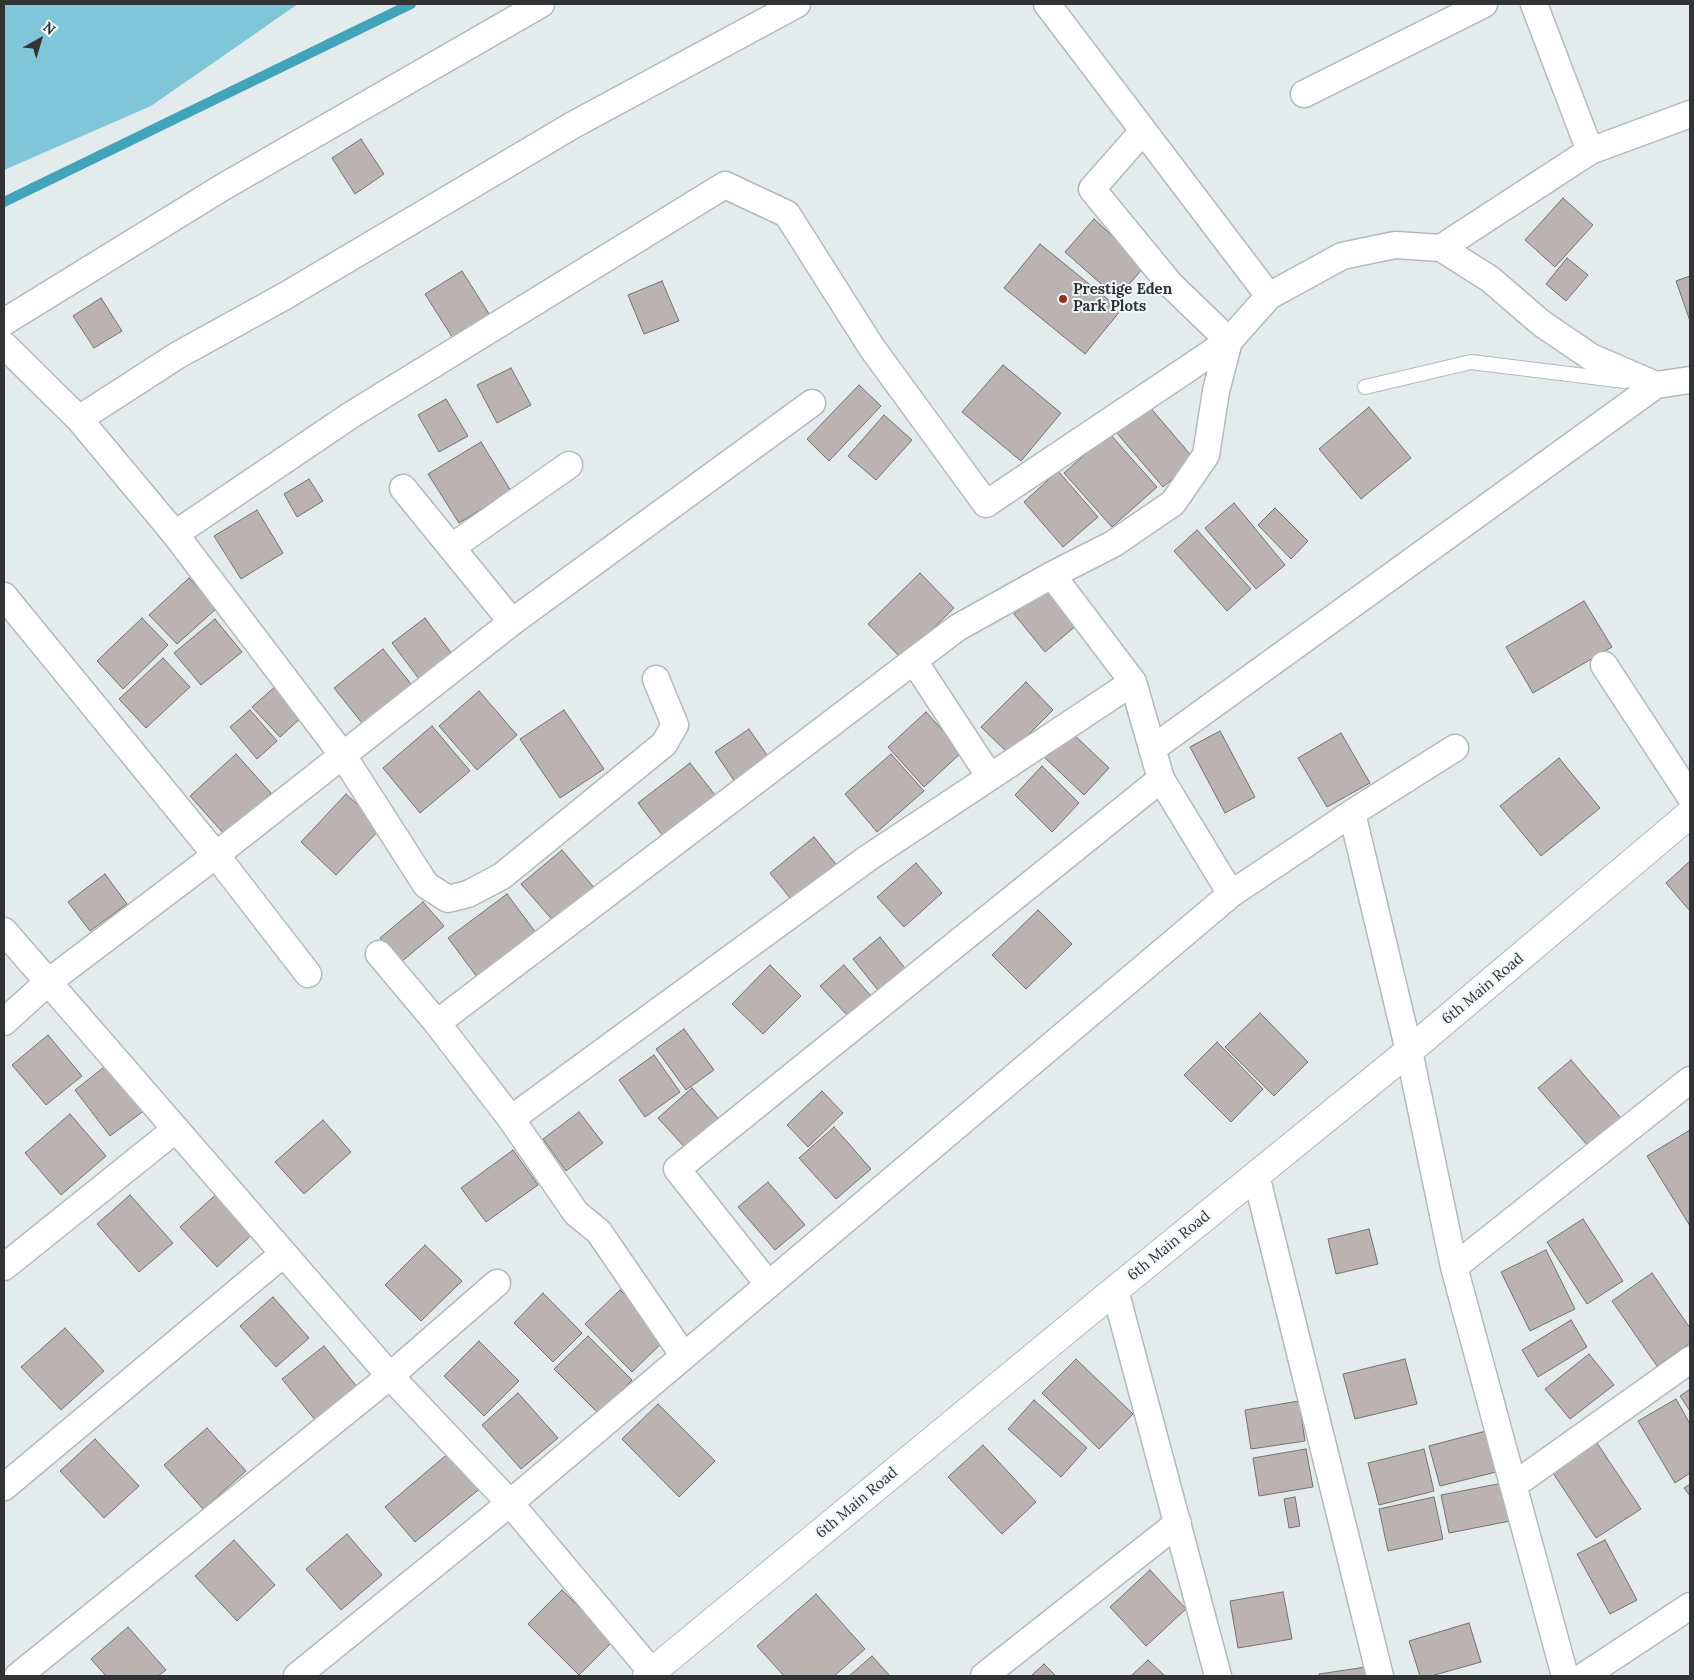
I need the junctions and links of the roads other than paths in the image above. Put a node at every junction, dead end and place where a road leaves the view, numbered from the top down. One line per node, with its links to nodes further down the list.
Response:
1 (541, 4): 12 (street)
2 (797, 4): 19 (street)
3 (1047, 4): 8 (street)
4 (1484, 4): 6 (street)
5 (1534, 4): 9 (street)
6 (1304, 94)
7 (1690, 114): 9 (street)
8 (1143, 130): 11 (street); 13 (street)
9 (1590, 152): 10 (street)
10 (1440, 248): 11 (street); 16 (street)
11 (1269, 296): 13 (street)
12 (4, 322)
13 (1229, 341): 22 (street); 24 (street)
14 (4, 345): 19 (street)
15 (1690, 380): 16 (street)
16 (1656, 384): 17 (lane); 32 (street)
17 (1365, 387)
18 (812, 403): 26 (street)
19 (79, 419): 22 (street)
20 (569, 465): 23 (street)
21 (403, 488): 23 (street)
22 (175, 534): 33 (street)
23 (452, 547): 26 (street)
24 (1052, 575): 27 (street); 30 (street)
25 (4, 596): 39 (street)
26 (512, 622): 33 (street)
27 (914, 661): 34 (street); 46 (street)
28 (1604, 665): 36 (street)
29 (656, 679): 33 (street)
30 (1133, 682): 32 (street); 34 (street)
31 (1455, 748): 37 (street)
32 (1152, 749): 35 (street)
33 (342, 754): 39 (street)
34 (990, 777): 49 (street)
35 (1161, 779): 40 (street); 56 (street)
36 (1690, 796)
37 (1352, 814): 40 (street); 47 (street)
38 (1690, 814): 47 (street, 6th Main Road)
39 (216, 855): 43 (street); 44 (street)
40 (1231, 894): 56 (street)
41 (4, 931): 44 (street)
42 (379, 954): 46 (street)
43 (308, 974)
44 (47, 983): 45 (street); 50 (street)
45 (4, 1022)
46 (437, 1023): 49 (street)
47 (1408, 1052): 51 (street, 6th Main Road); 54 (street)
48 (1690, 1080): 54 (street)
49 (511, 1120): 58 (street)
50 (176, 1129): 52 (street); 53 (street)
51 (1256, 1175): 57 (street, 6th Main Road); 71 (street)
52 (283, 1254): 60 (street); 62 (street)
53 (4, 1267)
54 (1454, 1267): 61 (street)
55 (497, 1283): 60 (street)
56 (768, 1284): 58 (street)
57 (1115, 1290): 64 (street); 66 (street, 6th Main Road)
58 (684, 1356): 63 (street)
59 (1690, 1360): 61 (street)
60 (390, 1376): 63 (street); 67 (street)
61 (1514, 1485): 72 (street)
62 (4, 1487)
63 (510, 1503): 66 (street); 68 (street)
64 (1178, 1523): 69 (street); 70 (street)
65 (1690, 1606): 73 (street)
66 (650, 1674)
67 (18, 1676)
68 (297, 1676)
69 (984, 1676)
70 (1218, 1676)
71 (1380, 1676)
72 (1566, 1676)
73 (1584, 1676)

